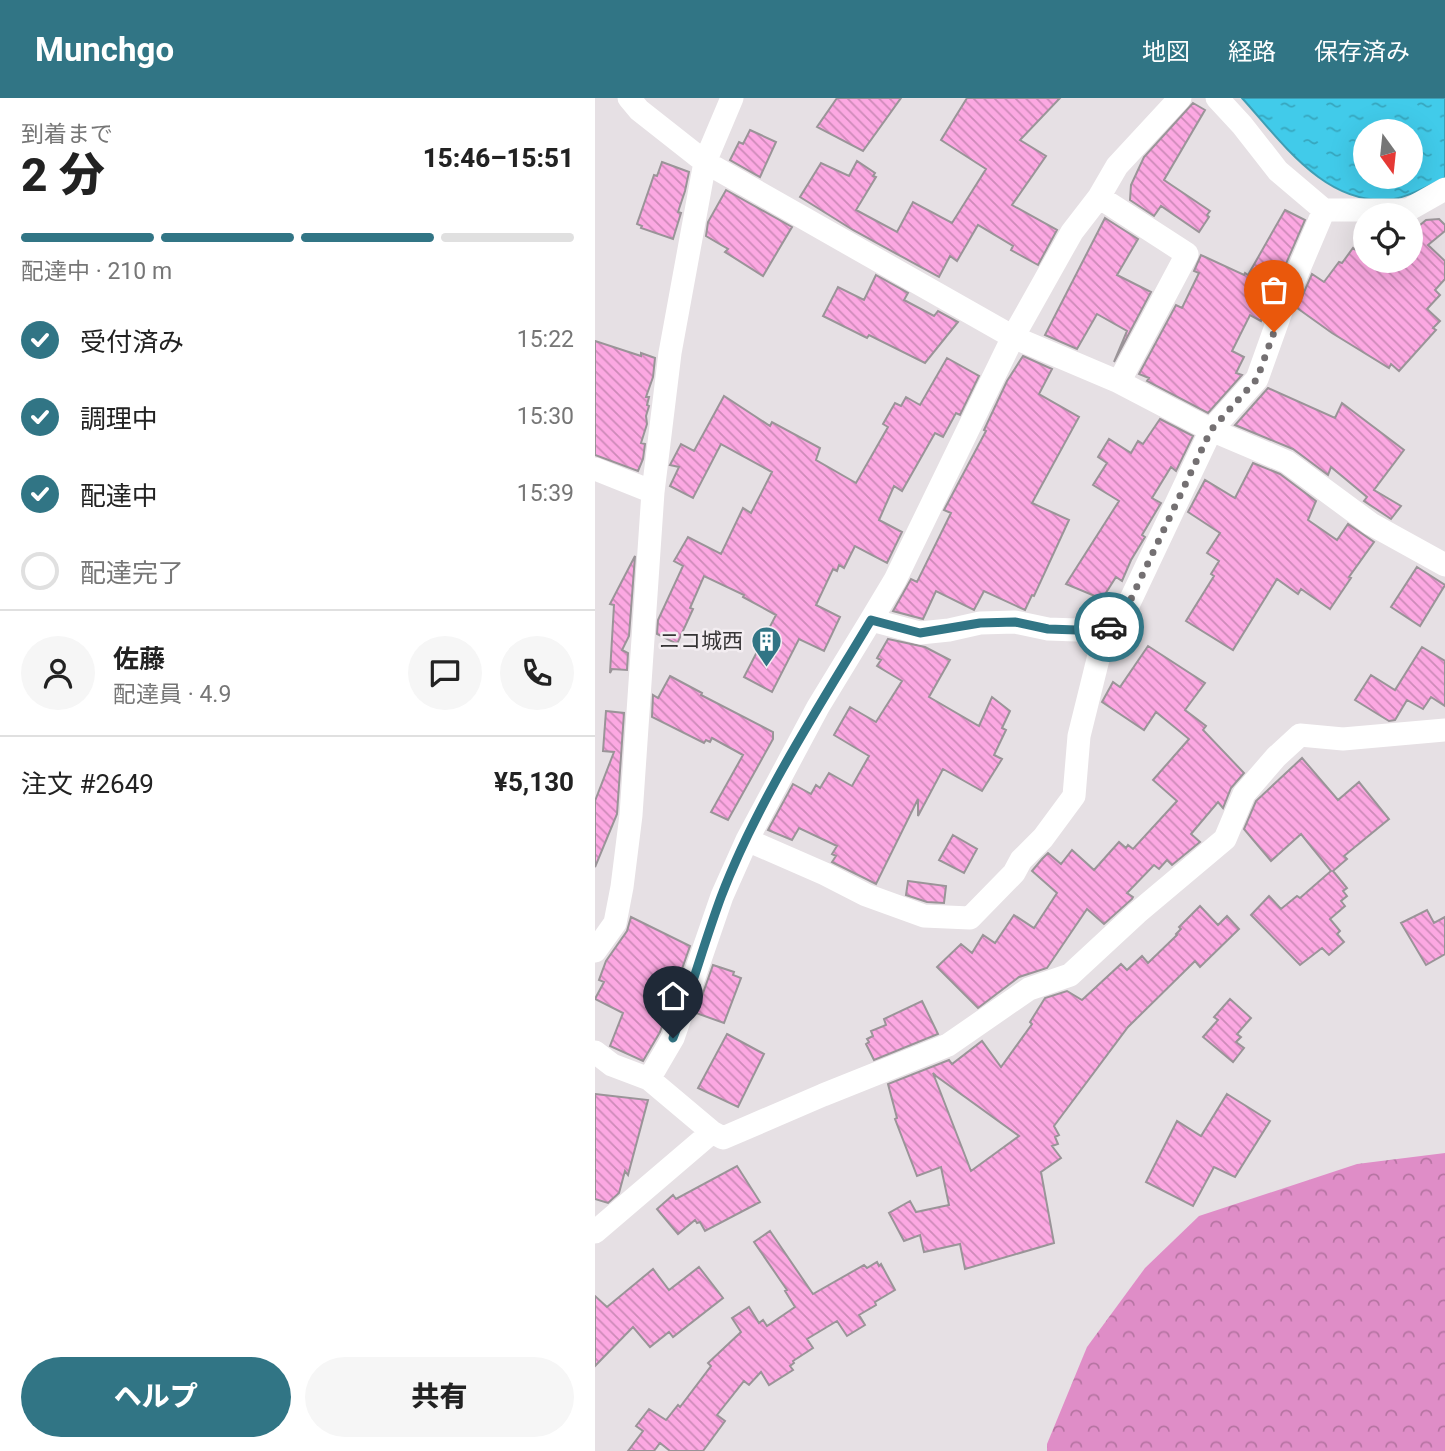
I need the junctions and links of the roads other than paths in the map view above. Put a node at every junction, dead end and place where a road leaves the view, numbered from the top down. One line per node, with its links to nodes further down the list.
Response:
1 (629, 98): 5 (street)
2 (732, 98): 5 (street)
3 (1180, 98): 7 (street)
4 (1217, 98): 8 (street)
5 (705, 162): 9 (street); 13 (street)
6 (1445, 189): 8 (street)
7 (1099, 197): 9 (street); 10 (street)
8 (1324, 210): 11 (street)
9 (1013, 337): 10 (street); 15 (street)
10 (1119, 382): 11 (street)
11 (1211, 430): 14 (street); 16 (street)
12 (595, 469): 13 (street)
13 (653, 492): 19 (street)
14 (1445, 565)
15 (871, 620): 16 (street); 18 (street)
16 (1105, 631): 18 (street)
17 (1445, 730): 22 (street)
18 (747, 840): 21 (street)
19 (595, 951)
20 (595, 1052): 21 (street)
21 (649, 1079): 22 (street)
22 (712, 1132): 23 (street)
23 (595, 1232)

